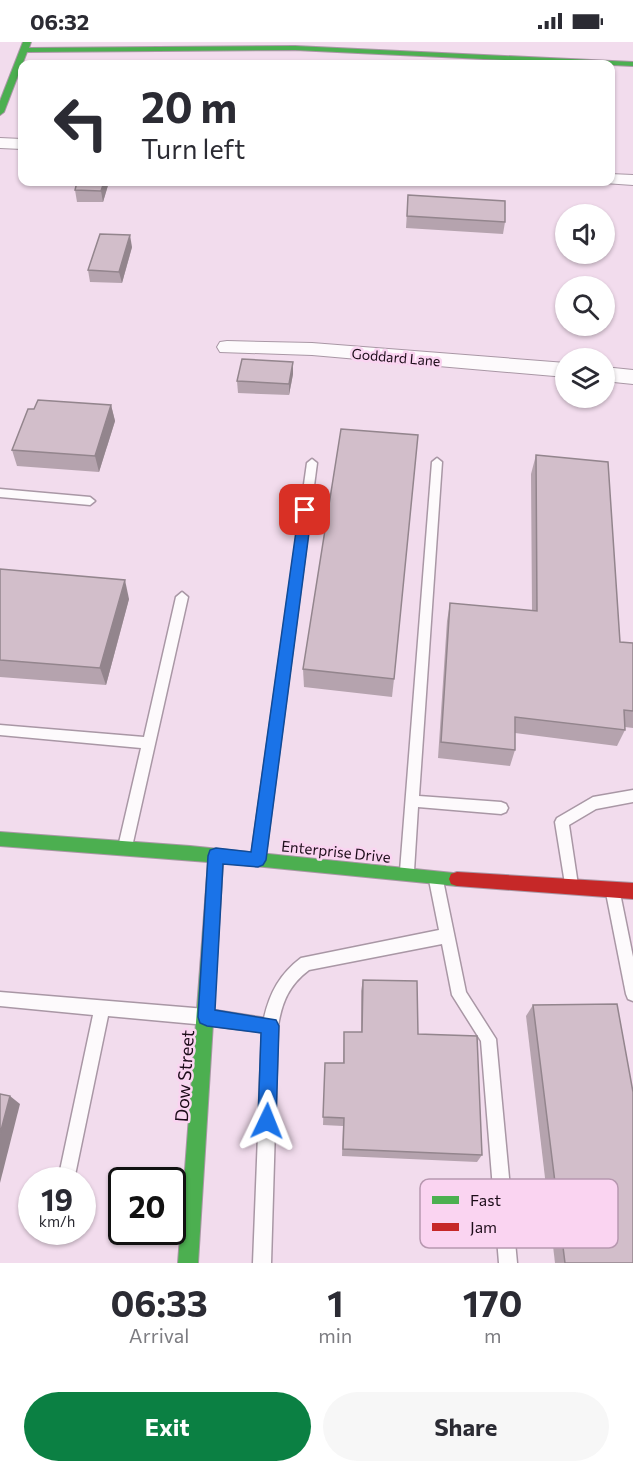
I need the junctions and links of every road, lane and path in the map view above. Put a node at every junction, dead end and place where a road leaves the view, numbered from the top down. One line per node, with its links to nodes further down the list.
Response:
1 (25, 46): 2 (street)
2 (548, 60)
3 (615, 63): 5 (street)
4 (18, 64): 6 (street)
5 (633, 64)
6 (0, 112)
7 (0, 143): 8 (street)
8 (18, 144)
9 (615, 178): 10 (street)
10 (633, 180)
11 (227, 347): 12 (street, Goddard Lane)
12 (555, 369)
13 (615, 375): 14 (street)
14 (633, 377)
15 (437, 462): 23 (lane)
16 (312, 464): 28 (lane)
17 (0, 493): 18 (lane)
18 (90, 501)
19 (182, 597): 21 (lane)
20 (0, 730): 21 (lane)
21 (149, 742): 26 (lane)
22 (633, 796): 31 (lane)
23 (412, 801): 24 (lane); 29 (lane)
24 (501, 808)
25 (0, 839): 26 (street, Enterprise Drive)
26 (125, 849): 27 (street, Enterprise Drive)
27 (216, 856): 28 (street, Enterprise Drive); 38 (street, Dow Street)
28 (258, 860): 29 (street, Enterprise Drive)
29 (406, 875): 30 (street, Enterprise Drive)
30 (436, 879): 31 (street, Enterprise Drive); 34 (lane)
31 (571, 889): 32 (street, Enterprise Drive)
32 (613, 890): 33 (street, Enterprise Drive); 35 (lane)
33 (633, 891)
34 (446, 936): 39 (lane); 41 (lane)
35 (633, 994)
36 (0, 999): 37 (lane)
37 (102, 1008): 38 (lane); 40 (lane)
38 (207, 1017): 39 (lane); 43 (street, Dow Street)
39 (270, 1026): 44 (lane)
40 (69, 1167)
41 (500, 1179)
42 (507, 1248): 45 (lane)
43 (188, 1263)
44 (262, 1263)
45 (508, 1263)

